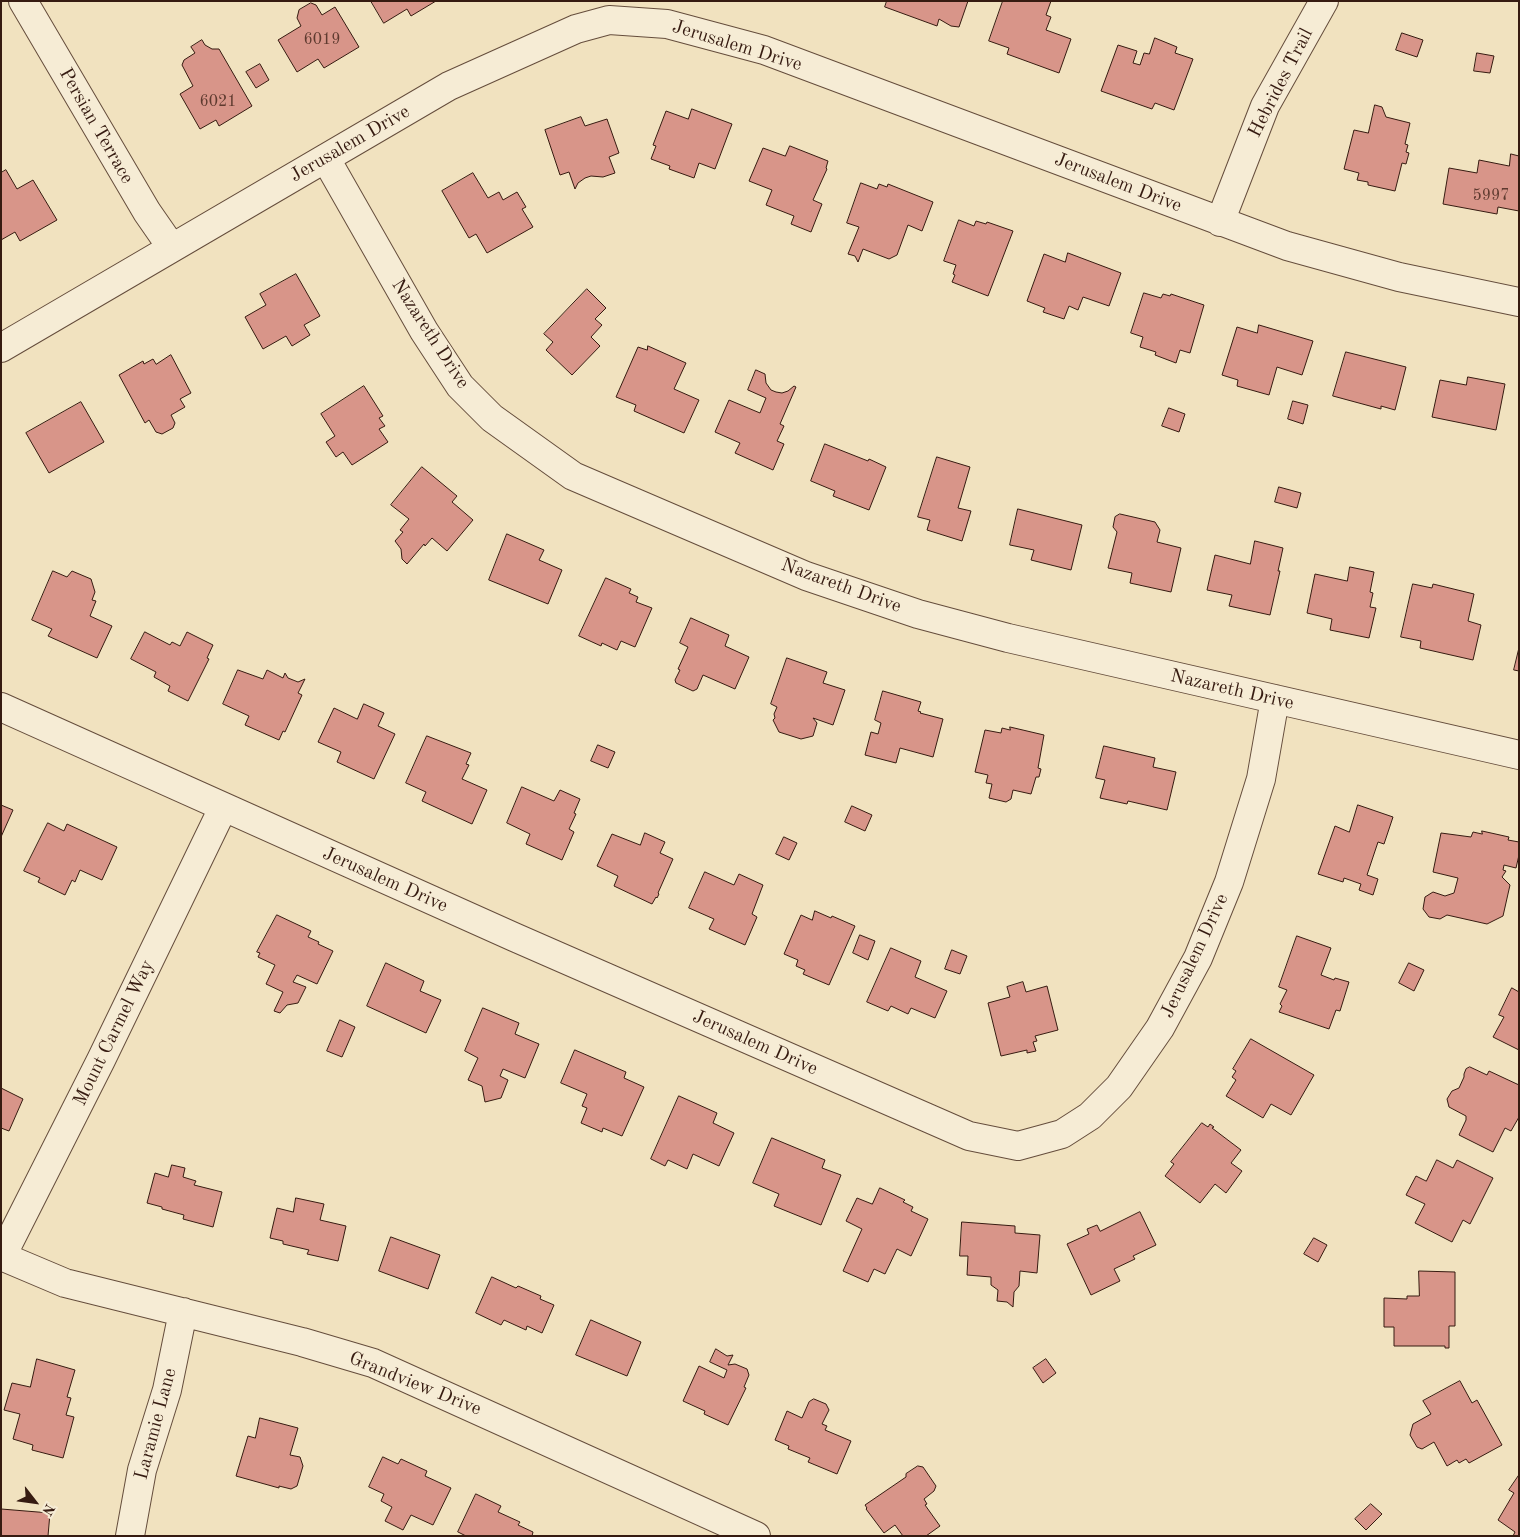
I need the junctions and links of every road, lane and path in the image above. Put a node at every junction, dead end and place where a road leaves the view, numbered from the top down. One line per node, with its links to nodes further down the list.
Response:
1 (24, 1): 5 (street, Persian Terrace)
2 (1324, 1): 4 (street, Hebrides Trail)
3 (326, 159): 4 (street, Jerusalem Drive); 5 (street, Jerusalem Drive); 8 (street, Nazareth Drive)
4 (1220, 222): 6 (street, Jerusalem Drive)
5 (172, 248): 7 (street, Jerusalem Drive)
6 (1519, 302)
7 (1, 348)
8 (1274, 699): 10 (street, Nazareth Drive); 11 (street, Jerusalem Drive)
9 (1, 707): 11 (street, Jerusalem Drive)
10 (1519, 755)
11 (223, 808): 12 (street, Mount Carmel Way)
12 (2, 1256): 13 (street, Grandview Drive)
13 (183, 1312): 14 (street, Laramie Lane); 15 (street, Grandview Drive)
14 (130, 1536)
15 (756, 1536)

